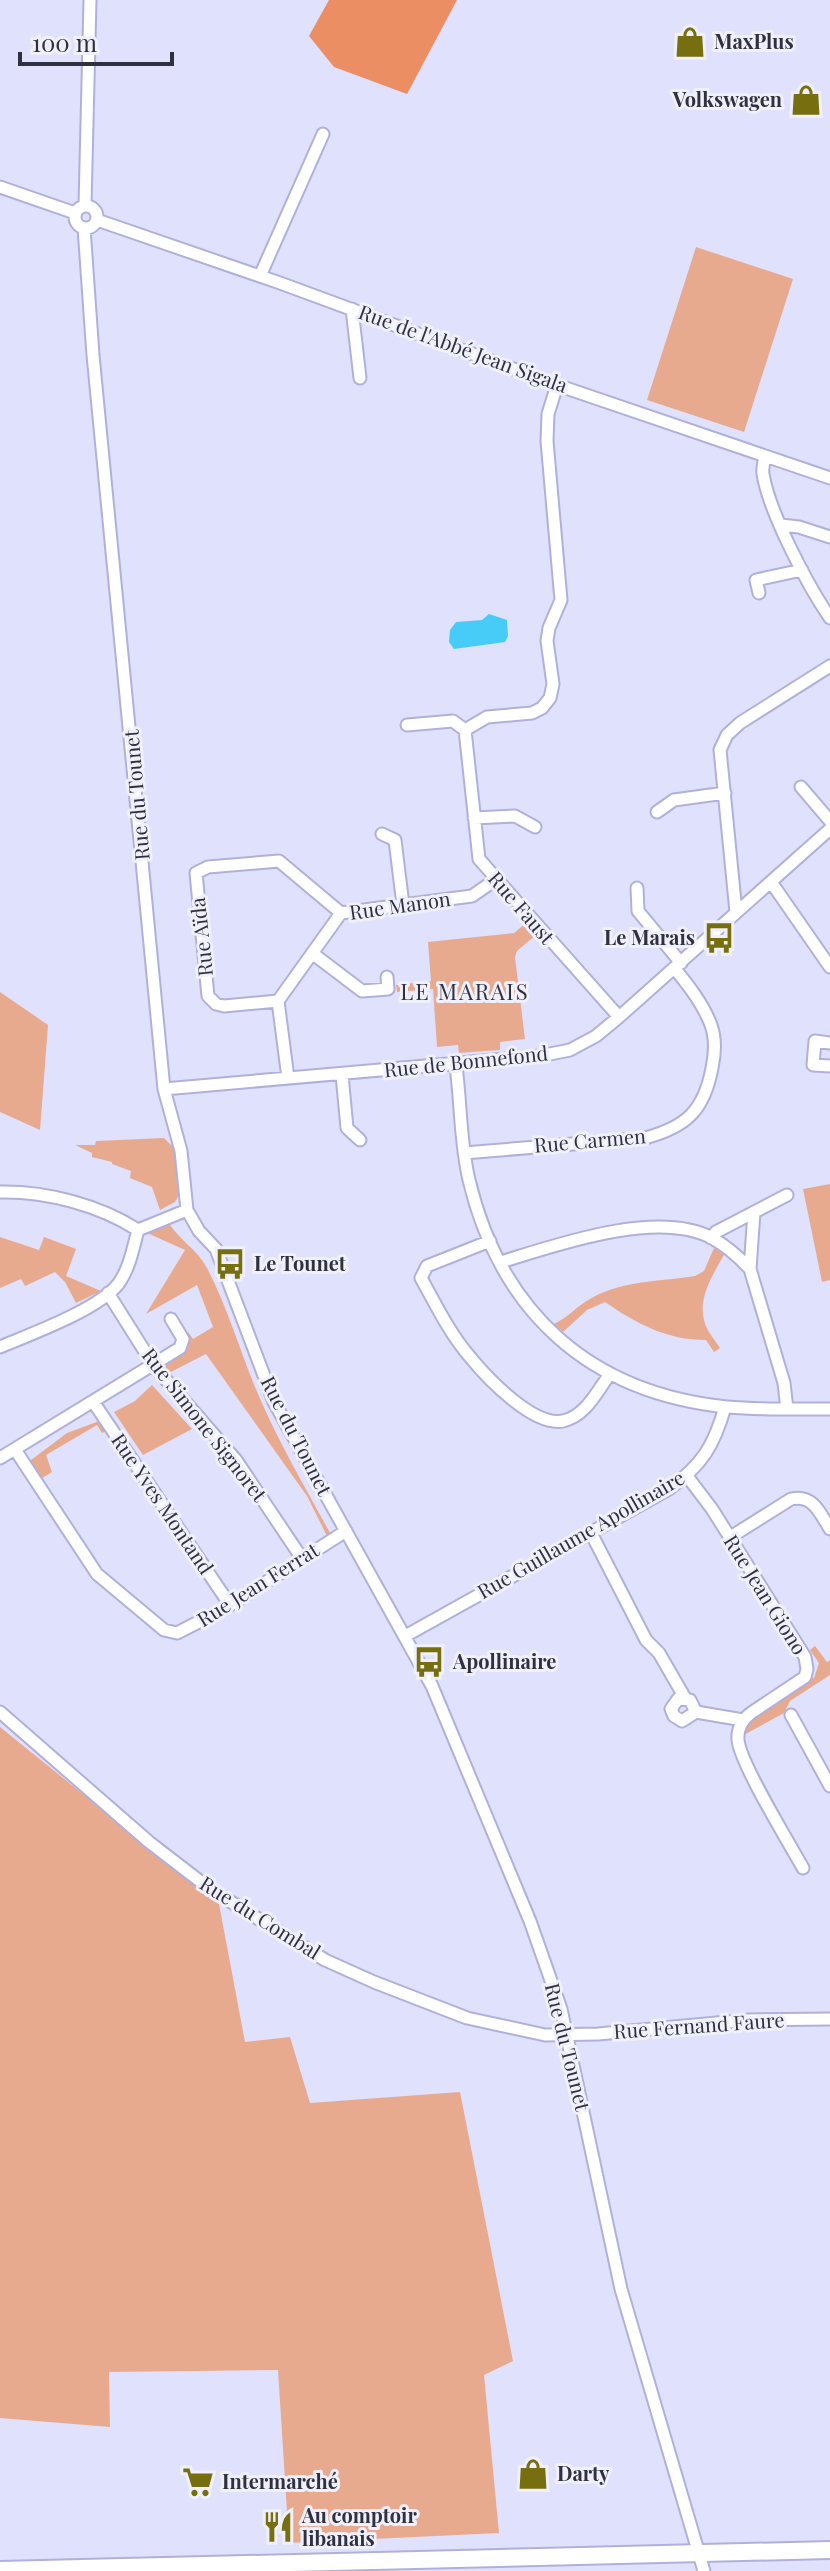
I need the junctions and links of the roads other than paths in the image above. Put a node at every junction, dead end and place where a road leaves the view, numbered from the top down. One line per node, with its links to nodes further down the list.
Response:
1 (90, 0): 4 (street)
2 (323, 134): 7 (street)
3 (0, 187): 4 (street)
4 (80, 209): 5 (street); 6 (street)
5 (97, 220): 6 (street); 7 (street, Rue de l'Abbé Jean Sigala)
6 (84, 228): 46 (street, Rue du Tounet)
7 (260, 276): 8 (street, Rue de l'Abbé Jean Sigala)
8 (352, 309): 9 (street); 10 (street, Rue de l'Abbé Jean Sigala)
9 (360, 378)
10 (557, 385): 11 (street, Rue de l'Abbé Jean Sigala); 20 (street)
11 (765, 456): 12 (street, Rue de l'Abbé Jean Sigala); 13 (street)
12 (830, 478)
13 (781, 525): 14 (street); 15 (street)
14 (830, 537)
15 (802, 570): 16 (street); 17 (street)
16 (759, 593)
17 (830, 618)
18 (830, 666): 22 (street)
19 (407, 725): 20 (street)
20 (465, 730): 24 (street, Rue Faust)
21 (801, 787): 25 (street)
22 (725, 793): 23 (street); 33 (street)
23 (657, 812)
24 (474, 818): 26 (street); 29 (street, Rue Faust)
25 (830, 821)
26 (535, 827)
27 (830, 829): 30 (street, Rue de Bonnefond)
28 (382, 834): 32 (street)
29 (495, 880): 32 (street, Rue Manon); 40 (street, Rue Faust)
30 (771, 882): 33 (street, Rue de Bonnefond); 37 (street)
31 (637, 888): 36 (street, Rue Carmen)
32 (403, 905): 34 (street, Rue Manon)
33 (736, 912): 36 (street, Rue de Bonnefond)
34 (341, 913): 35 (street, Rue Manon); 39 (street, Rue Aïda)
35 (312, 953): 38 (street); 39 (street, Rue Manon)
36 (678, 966): 40 (street, Rue de Bonnefond); 48 (street, Rue Carmen)
37 (830, 967)
38 (387, 977)
39 (278, 1001): 45 (street)
40 (619, 1017): 42 (street, Rue de Bonnefond)
41 (830, 1043): 43 (street)
42 (456, 1066): 44 (street, Rue de Bonnefond); 48 (street)
43 (830, 1066)
44 (342, 1075): 45 (street, Rue de Bonnefond); 47 (street)
45 (288, 1078): 46 (street, Rue de Bonnefond)
46 (164, 1089): 51 (street, Rue du Tounet)
47 (360, 1140)
48 (464, 1153): 55 (street)
49 (0, 1192): 53 (street)
50 (787, 1195): 52 (street)
51 (187, 1210): 53 (street); 71 (street, Rue du Tounet)
52 (754, 1212): 54 (street); 57 (street)
53 (138, 1230): 58 (street)
54 (711, 1238): 56 (street); 57 (street)
55 (490, 1241): 56 (street); 62 (street)
56 (501, 1262): 62 (street)
57 (750, 1269): 65 (street)
58 (108, 1293): 60 (street); 61 (street, Rue Simone Signoret)
59 (171, 1319): 61 (street)
60 (0, 1347)
61 (154, 1366): 63 (street); 74 (street, Rue Simone Signoret)
62 (610, 1374): 64 (street)
63 (94, 1403): 67 (street); 75 (street, Rue Yves Montand)
64 (725, 1407): 65 (street); 69 (street, Rue Guillaume Apollinaire)
65 (787, 1409): 66 (street)
66 (830, 1409)
67 (16, 1451): 68 (street); 75 (street, Rue Jean Ferrat)
68 (0, 1458)
69 (687, 1476): 72 (street, Rue Guillaume Apollinaire); 73 (street, Rue Jean Giono)
70 (830, 1529): 73 (street)
71 (346, 1531): 74 (street, Rue Jean Ferrat); 76 (street, Rue du Tounet)
72 (591, 1533): 76 (street, Rue Guillaume Apollinaire); 77 (street)
73 (729, 1538): 81 (street, Rue Jean Giono)
74 (301, 1557): 75 (street, Rue Jean Ferrat)
75 (230, 1605)
76 (407, 1635): 85 (street, Rue du Tounet)
77 (685, 1698): 79 (street); 79 (street)
78 (0, 1712): 85 (street, Rue du Combal)
79 (696, 1712): 81 (street)
80 (791, 1715): 82 (street)
81 (743, 1720): 83 (street)
82 (830, 1786)
83 (803, 1868)
84 (830, 2019): 85 (street, Rue Fernand Faure)
85 (567, 2034): 87 (street, Rue du Tounet)
86 (830, 2550): 87 (main road)
87 (698, 2551): 89 (main road); 90 (street, Rue du Tounet)
88 (0, 2570): 89 (main road)
89 (18, 2570)
90 (704, 2571)

